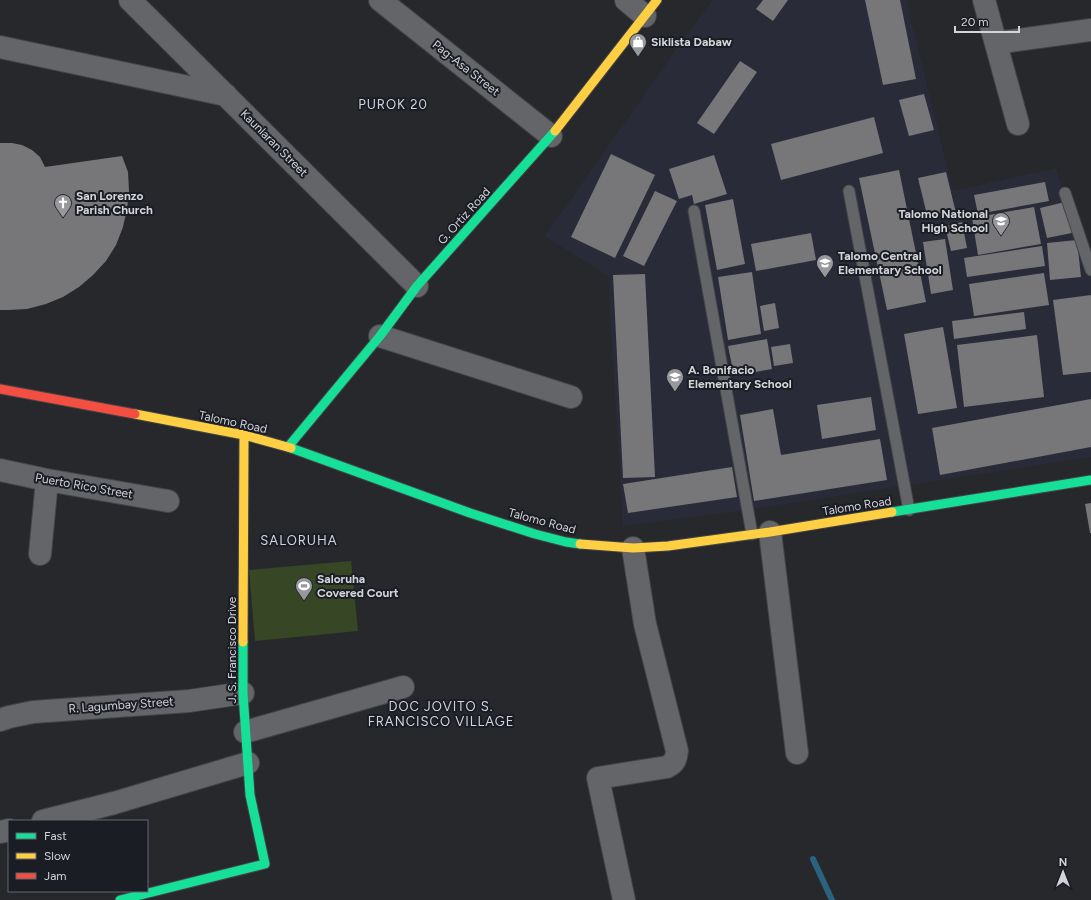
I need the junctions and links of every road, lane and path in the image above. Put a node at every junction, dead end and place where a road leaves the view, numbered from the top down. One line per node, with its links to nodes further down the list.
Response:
1 (130, 0): 9 (street, Kaunlaran Street)
2 (380, 0): 11 (street, Pag-Asa Street)
3 (626, 0): 5 (street)
4 (984, 0): 7 (street)
5 (651, 8): 11 (street, G. Ortiz Road)
6 (1091, 30): 7 (street)
7 (996, 43): 10 (street)
8 (0, 47): 9 (street)
9 (226, 95): 16 (street, Kaunlaran Street)
10 (1018, 124)
11 (551, 136): 16 (street, G. Ortiz Road)
12 (849, 191): 26 (lane)
13 (1065, 193): 15 (lane)
14 (694, 211): 27 (lane)
15 (1091, 270)
16 (417, 286): 17 (street, G. Ortiz Road)
17 (380, 336): 19 (street); 21 (street, G. Ortiz Road)
18 (0, 389): 20 (street, Talomo Road)
19 (571, 397)
20 (244, 435): 21 (street, Talomo Road); 31 (street, J. S. Francisco Drive)
21 (288, 447): 28 (street, Talomo Road)
22 (0, 470): 23 (street, Puerto Rico Street)
23 (47, 480): 25 (street, Puerto Rico Street); 29 (street)
24 (1091, 480): 26 (street, Talomo Road)
25 (168, 502)
26 (909, 510): 27 (street, Talomo Road)
27 (761, 533): 28 (street, Talomo Road); 34 (street)
28 (633, 548): 38 (street)
29 (40, 554)
30 (403, 687): 33 (street)
31 (244, 693): 32 (street, R. Lagumbay Street); 33 (street, J. S. Francisco Drive)
32 (0, 720)
33 (245, 732): 35 (street, J. S. Francisco Drive)
34 (797, 753)
35 (248, 763): 36 (street); 37 (street, J. S. Francisco Drive)
36 (47, 820)
37 (120, 900)
38 (624, 900)

